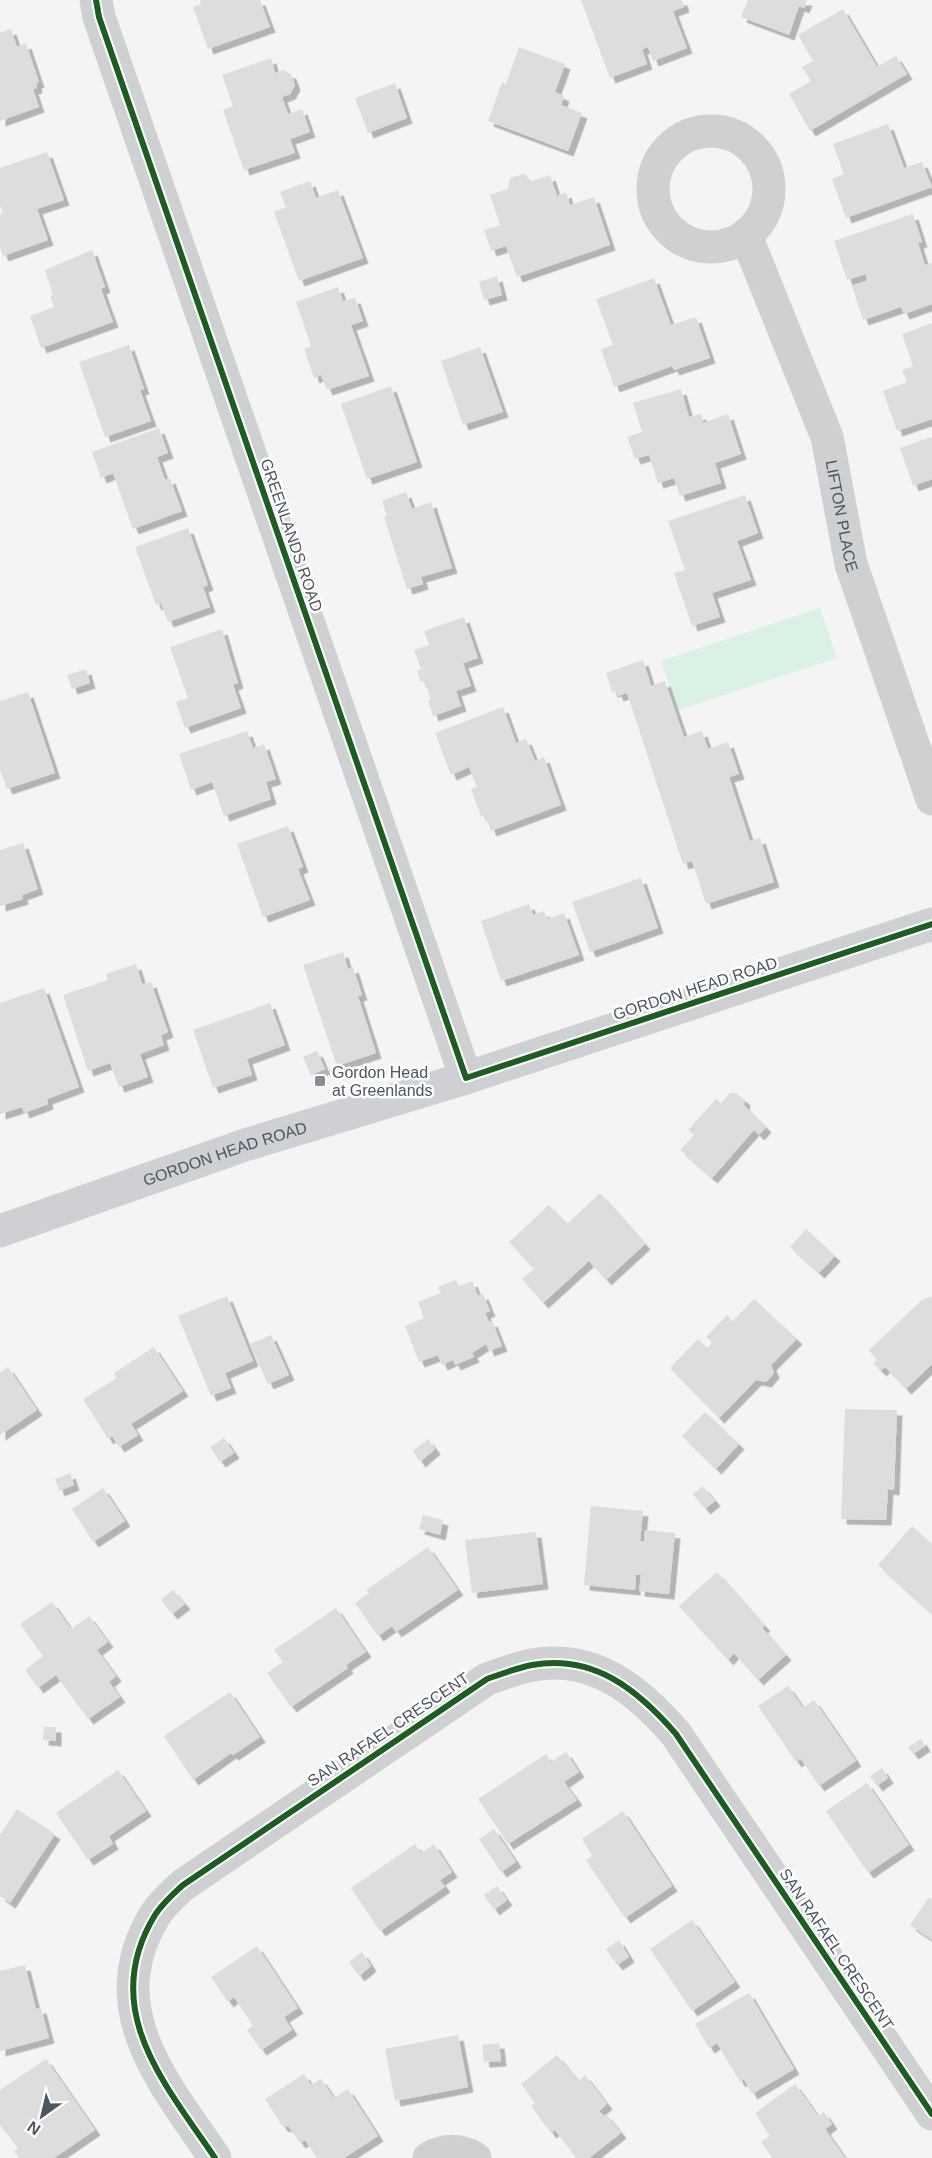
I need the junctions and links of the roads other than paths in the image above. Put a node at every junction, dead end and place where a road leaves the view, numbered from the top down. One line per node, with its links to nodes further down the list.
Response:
1 (96, 0): 5 (street, GREENLANDS ROAD)
2 (746, 236): 3 (street, LIFTON PLACE)
3 (932, 799)
4 (932, 924): 5 (main road, GORDON HEAD ROAD)
5 (466, 1078): 6 (main road, GORDON HEAD ROAD)
6 (0, 1231)
7 (932, 2114): 8 (street, SAN RAFAEL CRESCENT)
8 (215, 2158)
9 (429, 2158): 10 (street)
10 (475, 2158)

